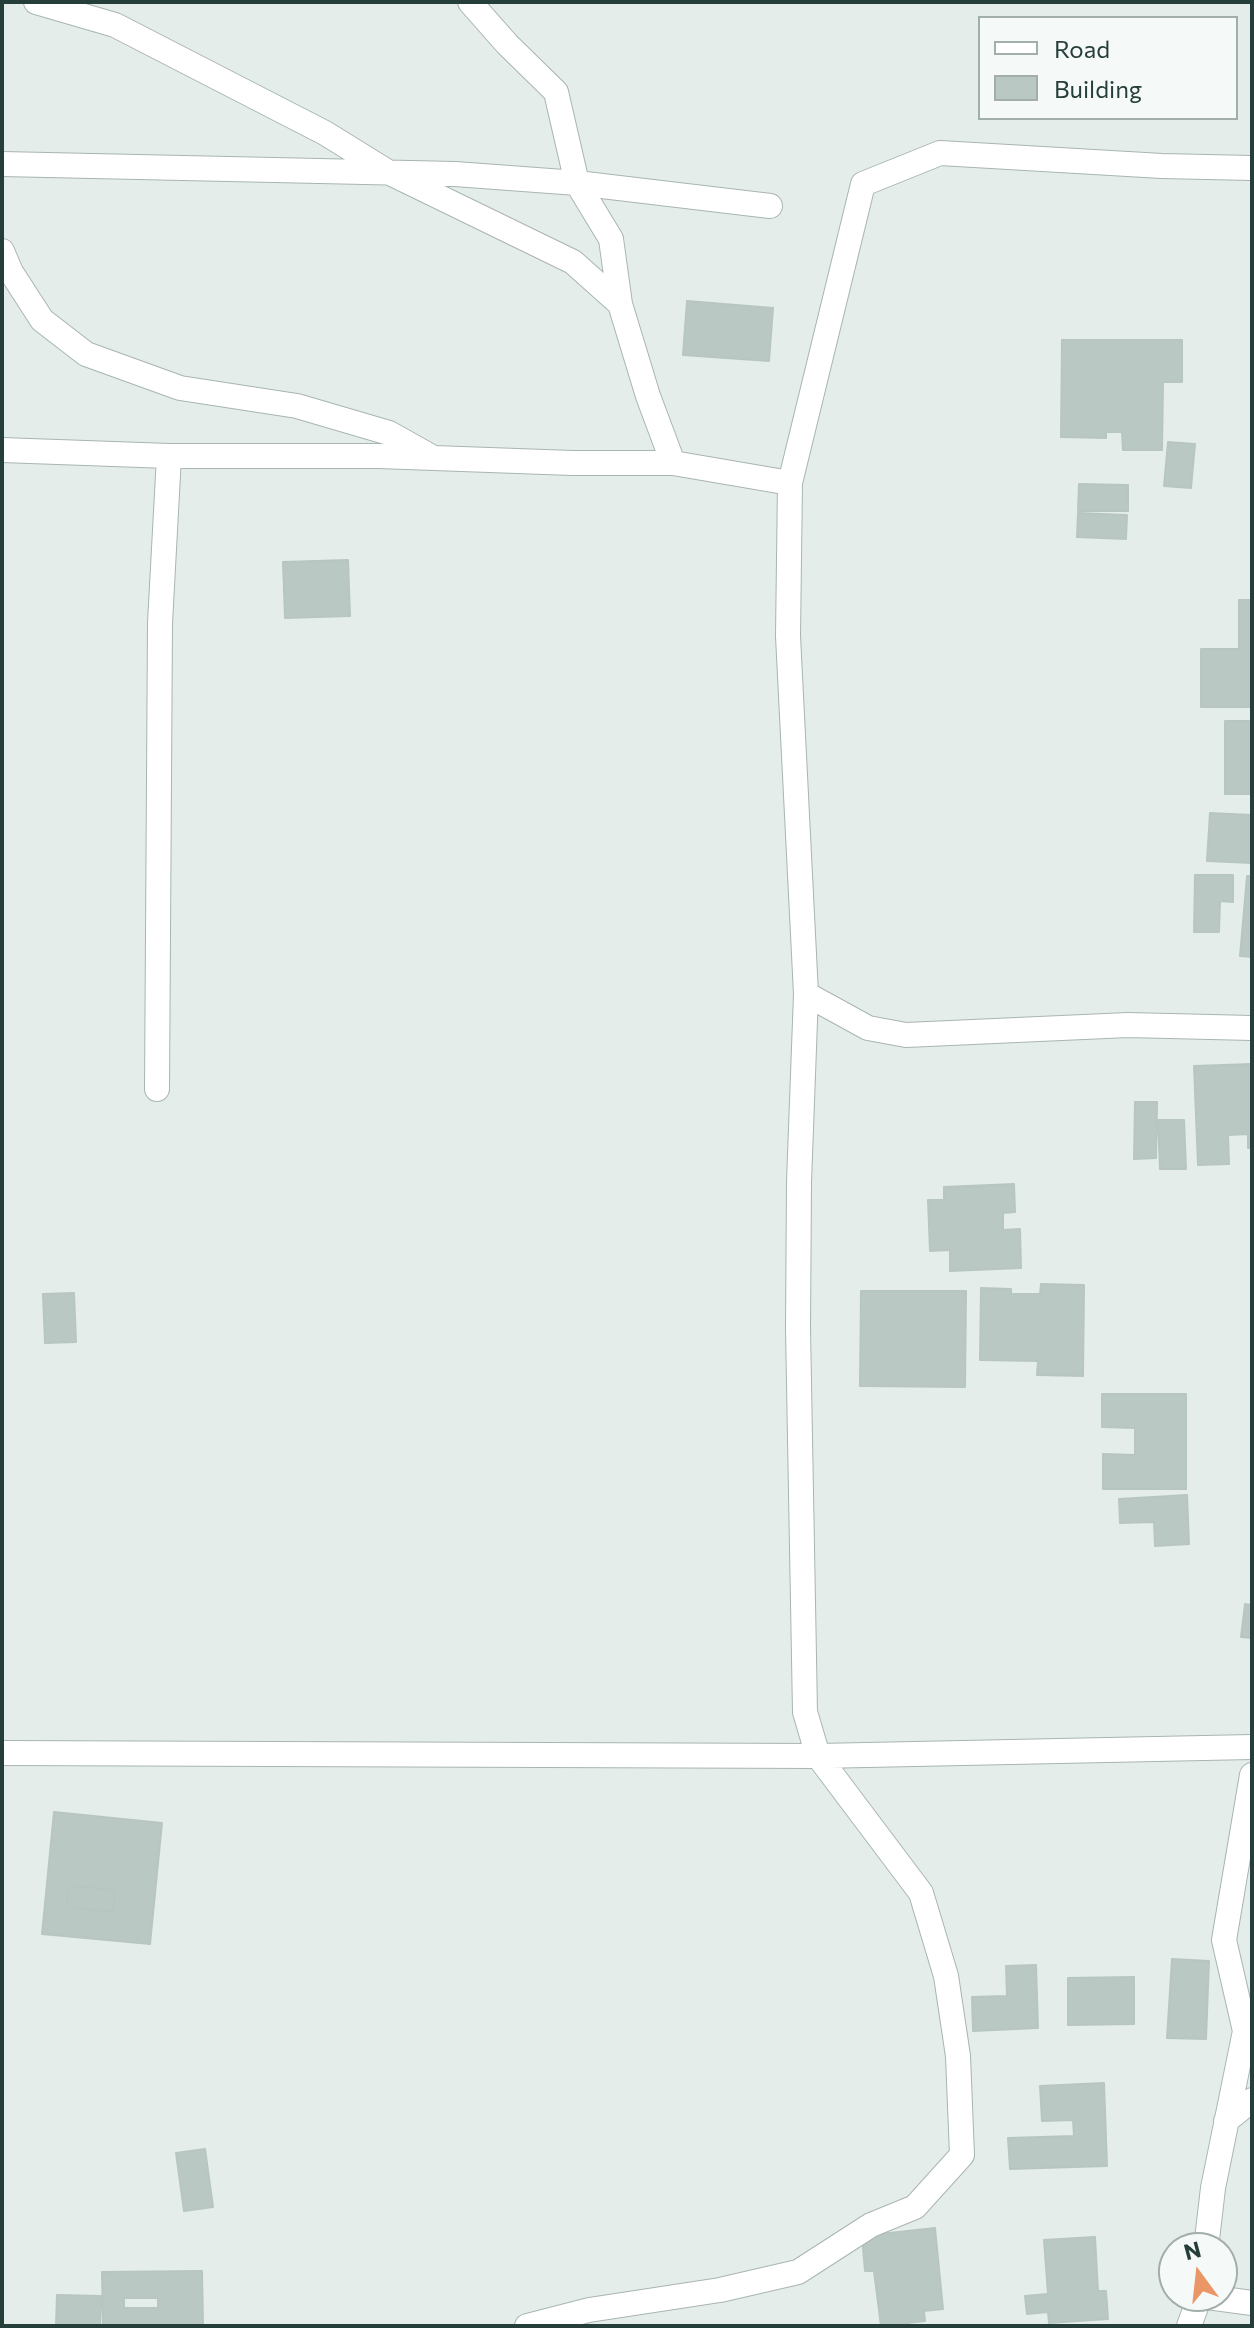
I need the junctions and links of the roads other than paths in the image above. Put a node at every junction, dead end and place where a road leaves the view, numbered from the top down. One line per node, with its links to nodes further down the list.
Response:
1 (36, 2): 5 (street)
2 (470, 2): 6 (street)
3 (3, 164): 5 (street)
4 (1252, 168): 14 (street)
5 (388, 172): 6 (street); 9 (street)
6 (577, 183): 7 (street); 9 (street)
7 (770, 206)
8 (2, 251): 12 (street)
9 (620, 304): 13 (street)
10 (2, 450): 11 (street)
11 (169, 456): 12 (street); 17 (street)
12 (434, 458): 13 (street)
13 (673, 463): 14 (street)
14 (790, 483): 15 (street)
15 (806, 994): 16 (street); 20 (street)
16 (1252, 1028)
17 (157, 1089)
18 (1252, 1747): 20 (street)
19 (2, 1753): 20 (street)
20 (818, 1756): 25 (street)
21 (1252, 1775): 23 (street)
22 (1252, 2100): 23 (street)
23 (1226, 2121): 24 (street)
24 (1208, 2232)
25 (527, 2326)

